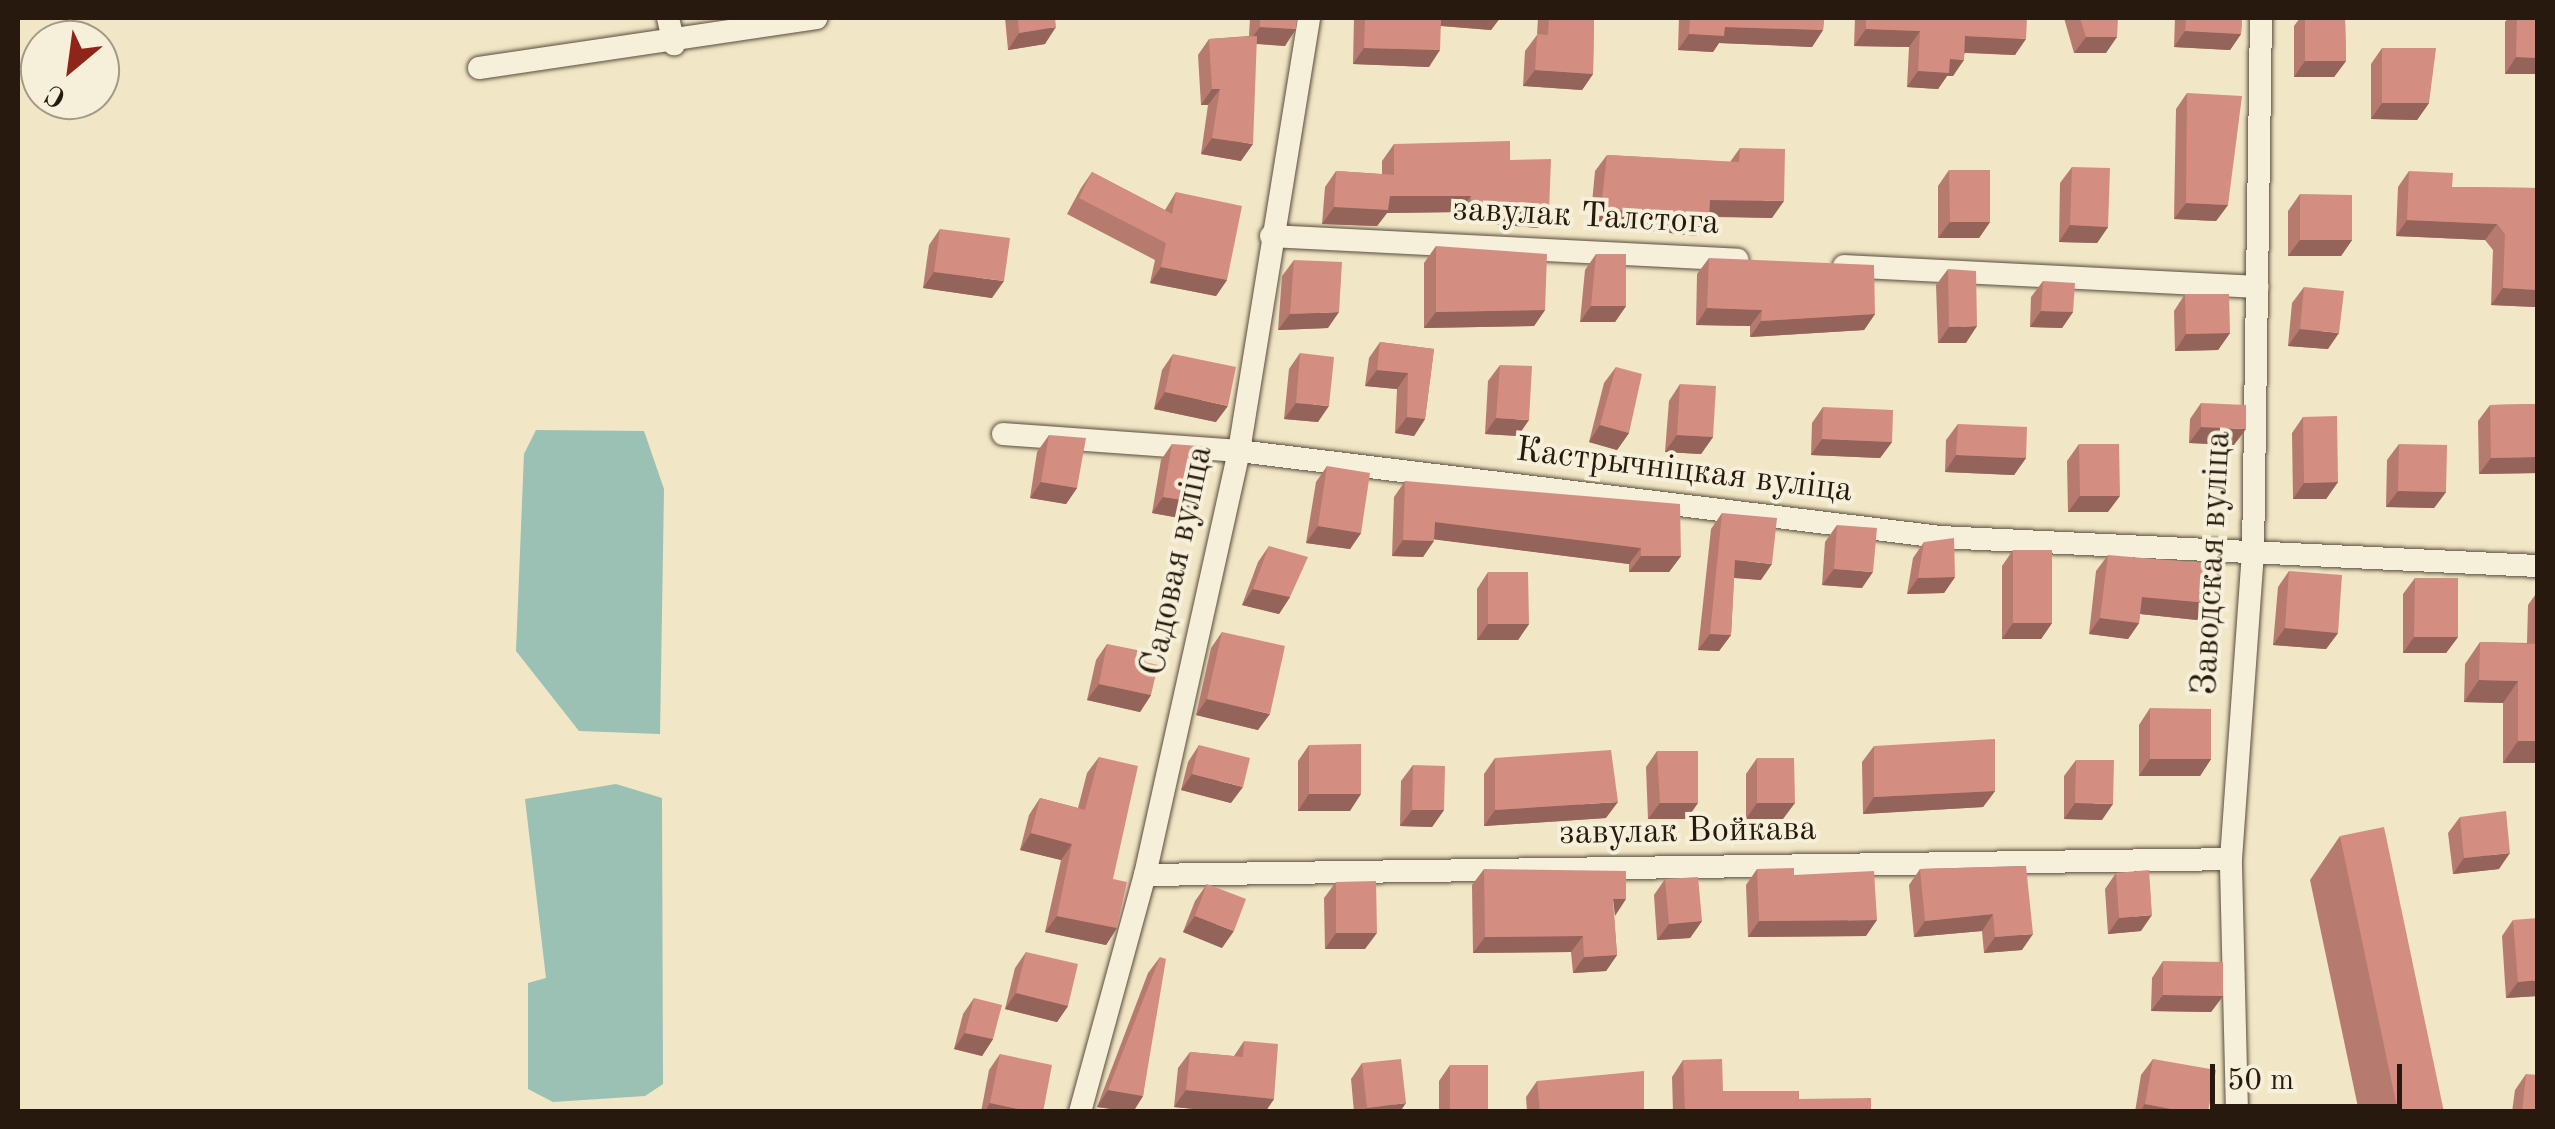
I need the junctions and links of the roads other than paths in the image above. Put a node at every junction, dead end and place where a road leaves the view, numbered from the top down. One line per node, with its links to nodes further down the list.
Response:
1 (668, 18): 5 (street)
2 (816, 18): 5 (street)
3 (1308, 18): 7 (street, Садовая вуліца)
4 (2261, 18): 10 (street, Заводская вуліца)
5 (674, 44): 6 (street)
6 (479, 68)
7 (1271, 236): 8 (street, завулак Талстога); 12 (street, Садовая вуліца)
8 (1764, 262)
9 (1823, 264): 10 (street)
10 (2257, 287): 13 (street, Заводская вуліца)
11 (1003, 434): 12 (street, Кастрычніцкая вуліца)
12 (1239, 451): 13 (street, Кастрычніцкая вуліца); 16 (street, Садовая вуліца)
13 (2253, 555): 14 (street, Кастрычніцкая вуліца); 15 (street, Заводская вуліца)
14 (2538, 566)
15 (2231, 859): 16 (street, завулак Войкава); 18 (street, Заводская вуліца)
16 (1145, 875): 17 (street, Садовая вуліца)
17 (1080, 1112)
18 (2237, 1112)

